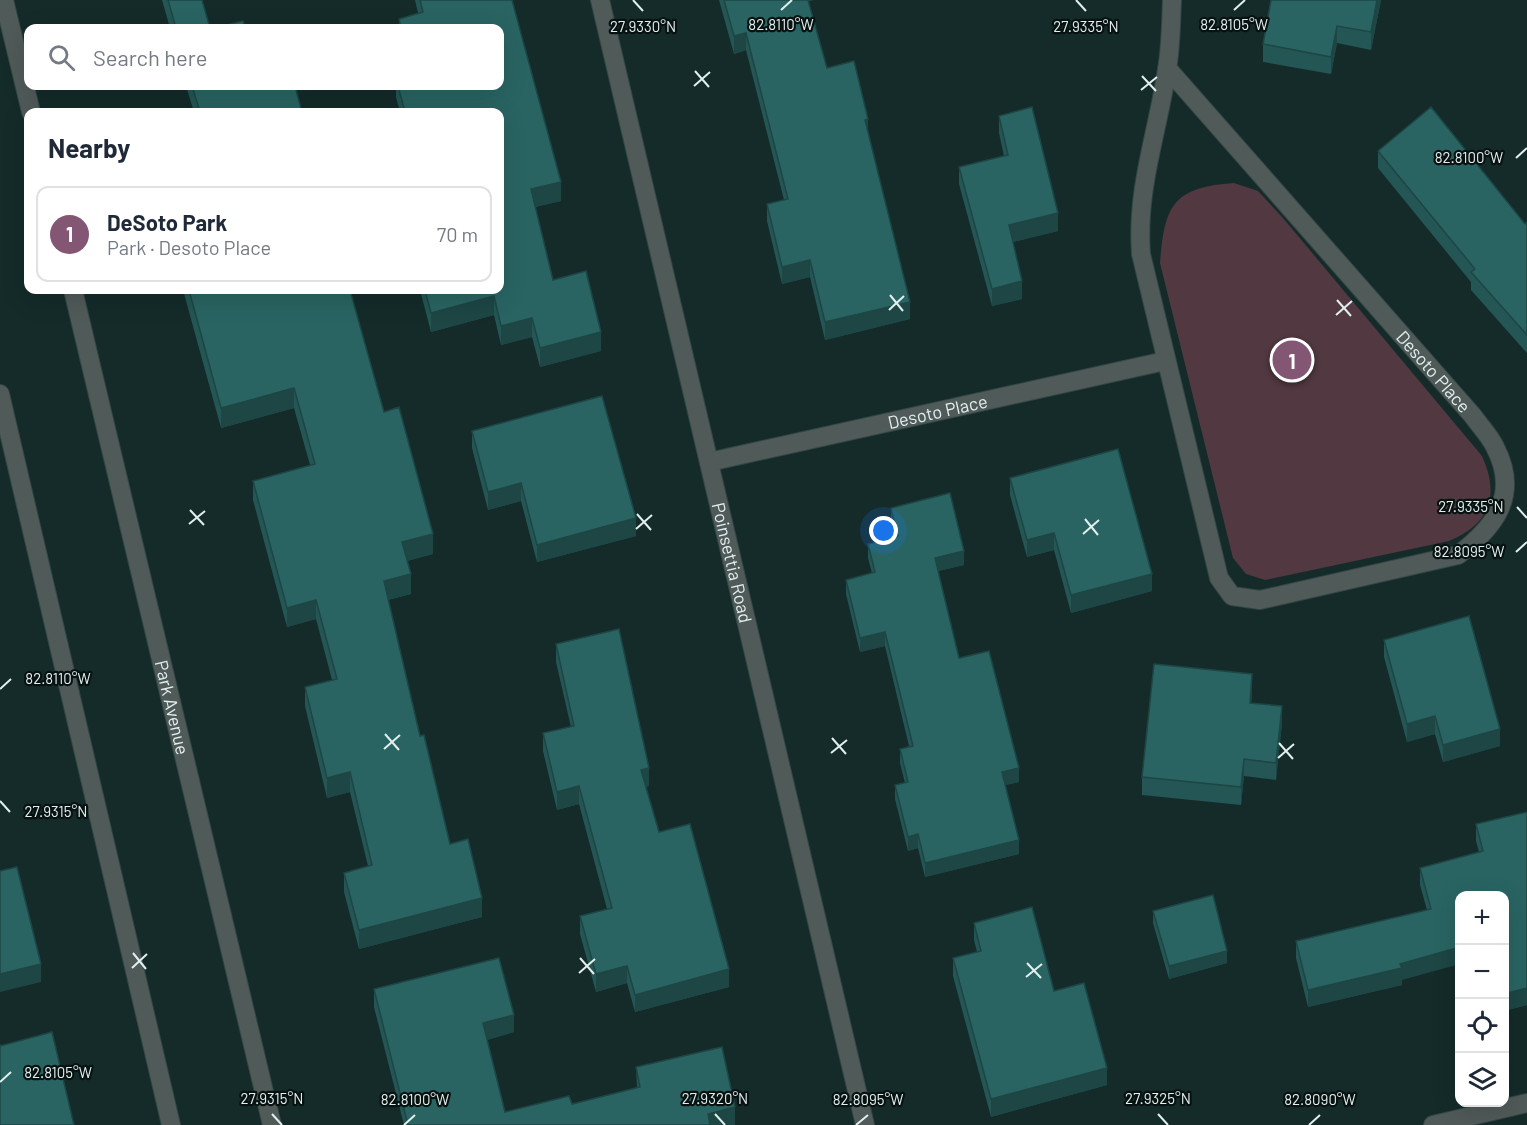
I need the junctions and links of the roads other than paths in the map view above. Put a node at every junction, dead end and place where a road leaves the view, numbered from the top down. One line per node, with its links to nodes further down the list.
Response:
1 (4, 0): 5 (street)
2 (600, 0): 11 (street, Poinsettia Road)
3 (1172, 0): 4 (street)
4 (1167, 68): 9 (street, Desoto Place); 9 (street, Desoto Place)
5 (24, 83)
6 (26, 90): 7 (street)
7 (30, 108)
8 (74, 294): 14 (street, Park Avenue)
9 (1165, 361): 11 (street, Desoto Place)
10 (0, 394): 13 (street)
11 (709, 462): 15 (street, Poinsettia Road)
12 (1527, 1103): 16 (street)
13 (171, 1125)
14 (272, 1125)
15 (865, 1125)
16 (1433, 1125)

